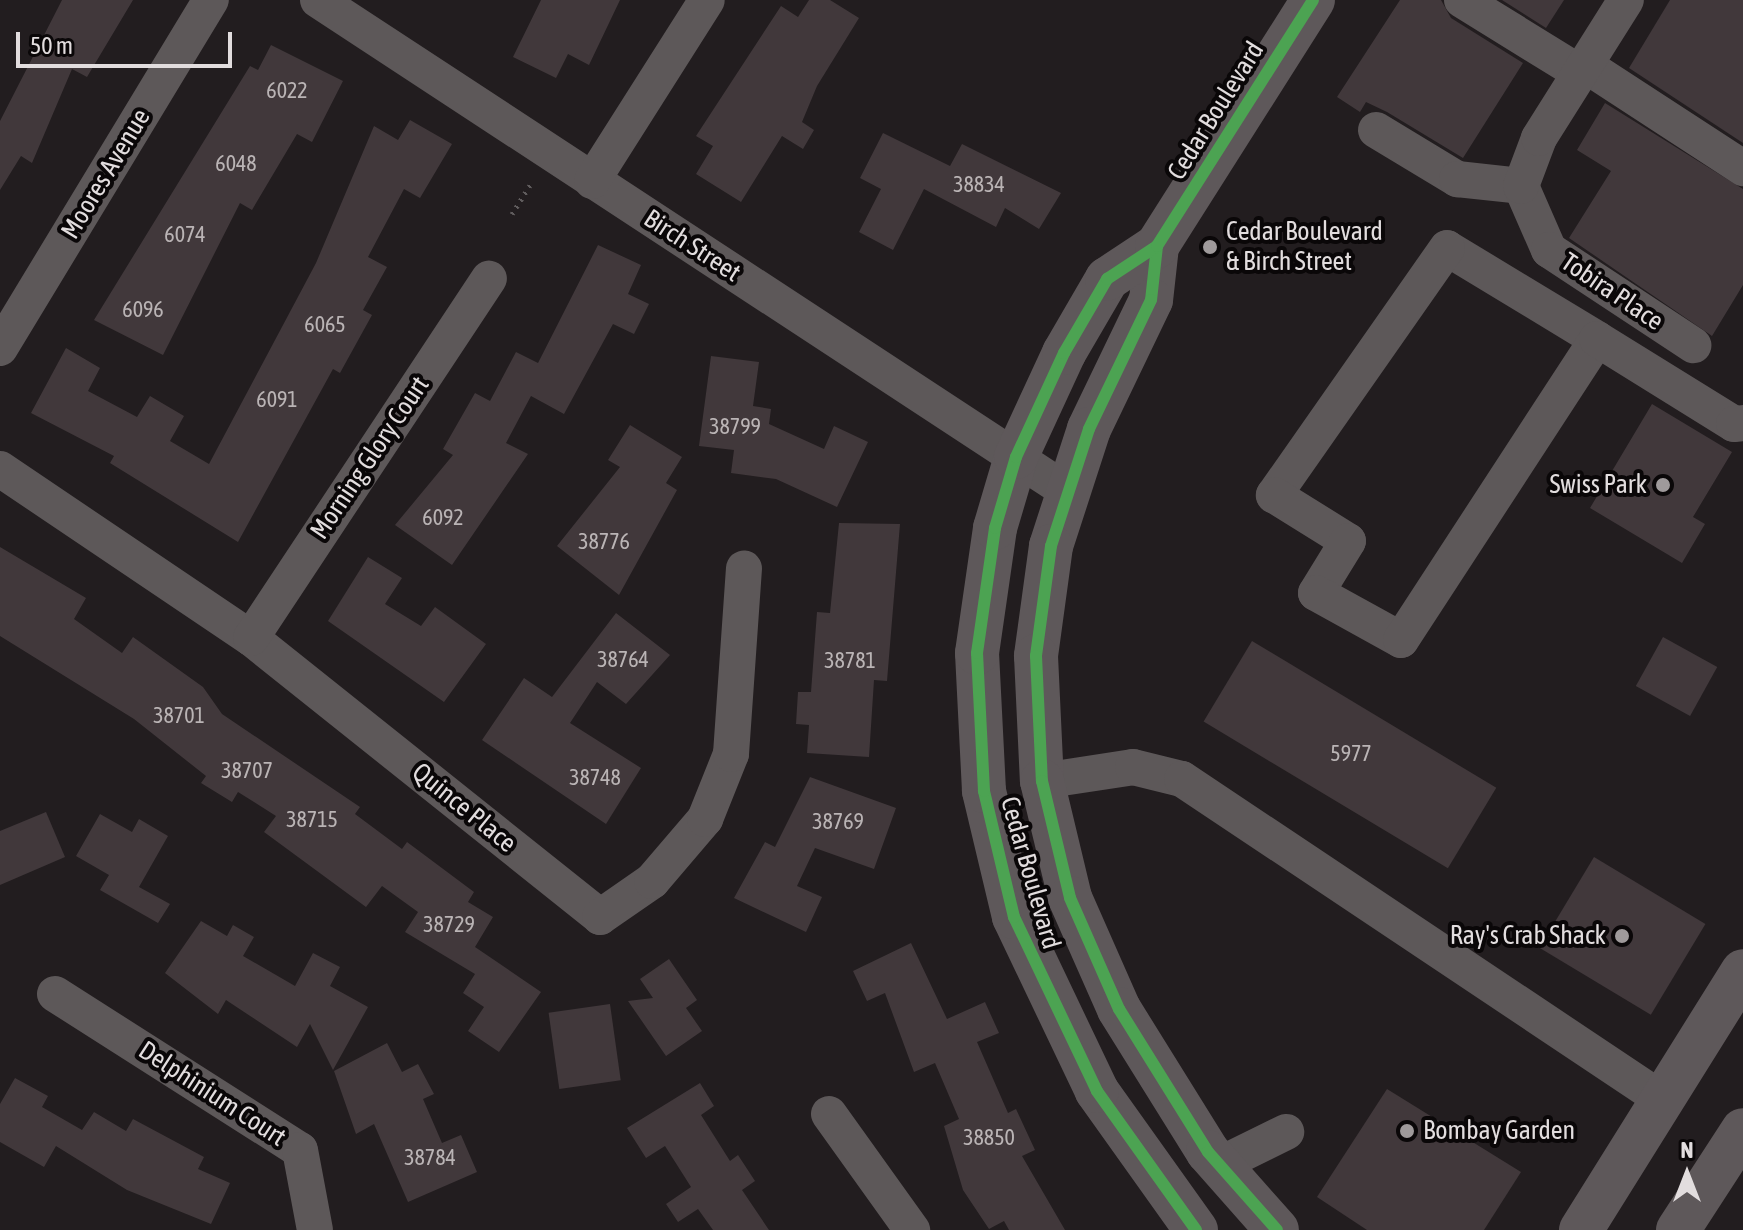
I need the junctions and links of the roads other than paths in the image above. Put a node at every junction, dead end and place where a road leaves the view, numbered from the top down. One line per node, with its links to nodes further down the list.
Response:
1 (211, 0): 16 (street, Moores Avenue)
2 (318, 0): 10 (street, Birch Street)
3 (707, 0): 10 (street)
4 (1313, 0): 12 (main road, Cedar Boulevard)
5 (1462, 0): 7 (street)
6 (1626, 0): 7 (street)
7 (1582, 69): 9 (street); 11 (street)
8 (1376, 130): 11 (street)
9 (1743, 168)
10 (592, 181): 18 (street, Birch Street)
11 (1521, 186): 15 (street, Tobira Place)
12 (1157, 246): 18 (main road, Cedar Boulevard); 20 (main road, Cedar Boulevard)
13 (489, 279): 22 (street, Morning Glory Court)
14 (1597, 339): 14 (street); 17 (street)
15 (1693, 345)
16 (0, 348)
17 (1743, 423)
18 (1016, 457): 20 (street, Birch Street); 33 (main road, Cedar Boulevard)
19 (0, 469): 22 (street, Quince Place)
20 (1067, 491): 23 (main road, Cedar Boulevard)
21 (744, 568): 22 (street, Quince Place)
22 (251, 638)
23 (1042, 781): 26 (street); 30 (main road, Cedar Boulevard)
24 (1743, 971): 26 (main road)
25 (55, 994): 31 (street, Delphinium Court)
26 (1660, 1098): 35 (main road)
27 (829, 1114): 32 (street)
28 (1743, 1130): 36 (main road)
29 (1286, 1132): 30 (street)
30 (1219, 1165): 34 (main road, Cedar Boulevard)
31 (315, 1230)
32 (912, 1230)
33 (1196, 1230)
34 (1277, 1230)
35 (1581, 1230)
36 (1678, 1230)

